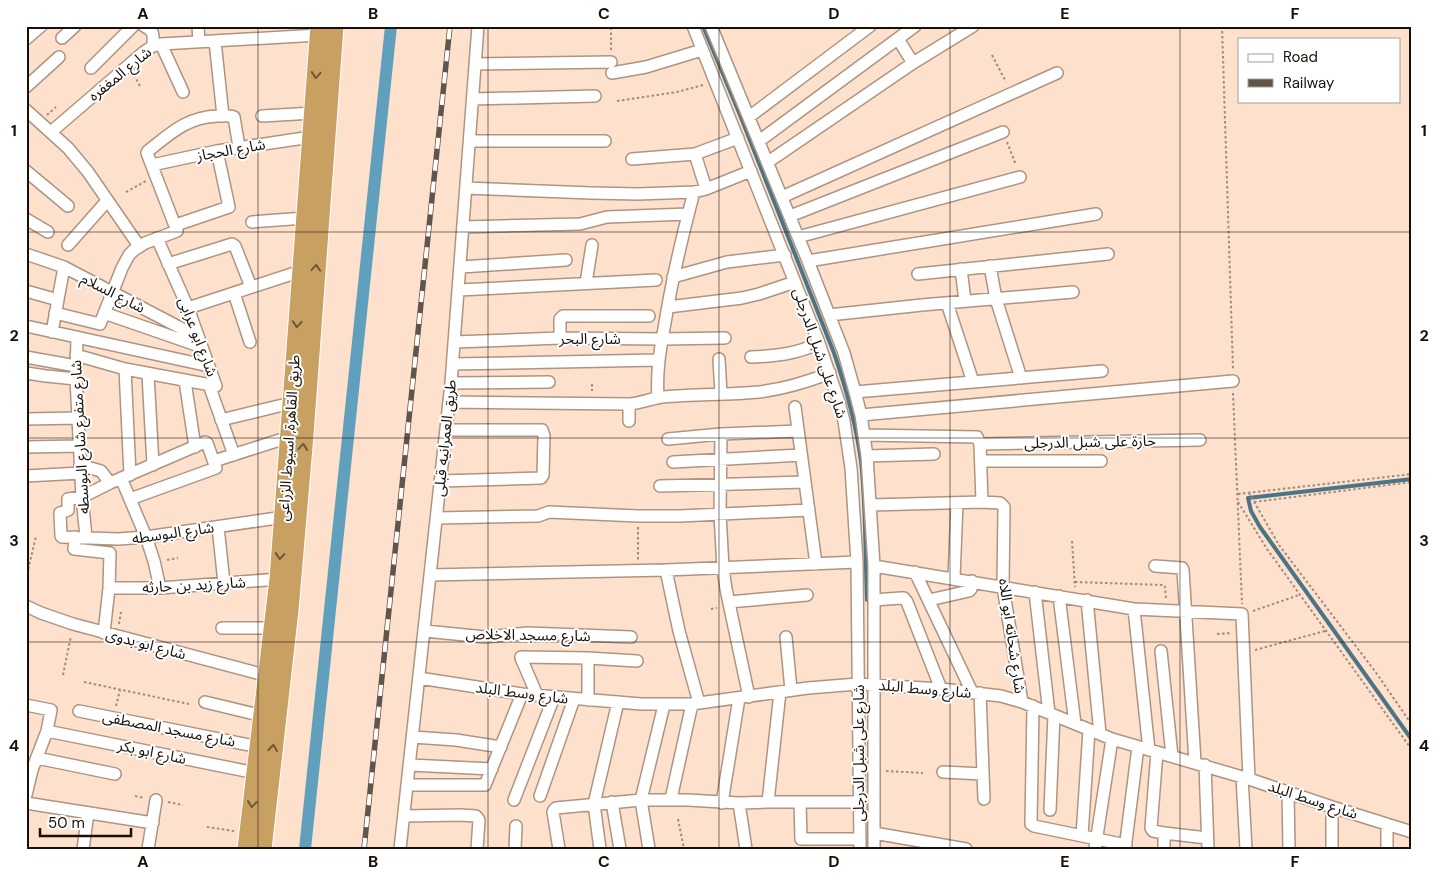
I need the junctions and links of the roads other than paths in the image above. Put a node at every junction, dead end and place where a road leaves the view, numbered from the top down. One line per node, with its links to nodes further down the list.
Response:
1 (41, 26): 17 (street)
2 (75, 26): 14 (street)
3 (133, 26): 25 (street)
4 (144, 26): 15 (street)
5 (198, 26): 20 (street)
6 (255, 26): 16 (street)
7 (478, 26): 24 (street, طريق العمرانيه قبلى)
8 (693, 26): 21 (street, شارع على شبل الدرجلى)
9 (711, 26): 35 (street, شارع على شبل الدرجلى)
10 (870, 26): 35 (street)
11 (915, 26): 18 (street)
12 (973, 26): 23 (street)
13 (324, 29): 16 (street, شارع المغفره); 32 (highway, طريق القاهرة, اسيوط الزراعى, one-way to 32); 86 (highway, طريق القاهرة, اسيوط الزراعى, one-way to 13)
14 (62, 38)
15 (156, 38): 20 (street, شارع المغفره); 28 (street); 36 (street, شارع المغفره)
16 (255, 38): 19 (street, شارع المغفره)
17 (26, 39)
18 (898, 39): 23 (street); 42 (street)
19 (215, 41): 20 (street, شارع المغفره); 33 (street)
20 (199, 42)
21 (702, 50): 24 (street); 39 (street, شارع على شبل الدرجلى)
22 (59, 57): 27 (street)
23 (913, 63): 47 (street)
24 (475, 64): 30 (street, طريق العمرانيه قبلى)
25 (90, 68)
26 (1057, 73): 55 (street)
27 (26, 88)
28 (183, 92)
29 (595, 96): 30 (street)
30 (473, 99): 40 (street, طريق العمرانيه قبلى)
31 (26, 110): 36 (street)
32 (313, 113): 34 (street); 38 (highway, طريق القاهرة, اسيوط الزراعى)
33 (228, 116): 43 (street); 49 (street)
34 (262, 116)
35 (749, 117): 42 (street, شارع على شبل الدرجلى)
36 (51, 132): 56 (street)
37 (1003, 132): 60 (street)
38 (311, 137): 43 (street, شارع الحجاز); 61 (highway, طريق القاهرة, اسيوط الزراعى)
39 (738, 138): 45 (street); 50 (street, شارع على شبل الدرجلى)
40 (470, 141): 41 (street); 52 (street, طريق العمرانيه قبلى)
41 (605, 141)
42 (759, 141): 47 (street, شارع على شبل الدرجلى)
43 (239, 147): 44 (street, شارع الحجاز)
44 (217, 151): 49 (street, شارع الحجاز); 65 (street)
45 (695, 154): 46 (street); 53 (street)
46 (632, 159)
47 (768, 162): 55 (street, شارع على شبل الدرجلى)
48 (26, 171): 57 (street)
49 (154, 171): 65 (street)
50 (751, 171): 53 (street); 74 (street, شارع على شبل الدرجلى)
51 (1020, 177): 67 (street)
52 (466, 188): 54 (street); 64 (street, طريق العمرانيه قبلى)
53 (706, 189): 54 (street)
54 (694, 192): 58 (street)
55 (782, 198): 60 (street, شارع على شبل الدرجلى)
56 (107, 201): 69 (street); 71 (street)
57 (68, 206)
58 (688, 214): 64 (street); 83 (street)
59 (1096, 214): 76 (street)
60 (790, 216): 67 (street, شارع على شبل الدرجلى)
61 (305, 218): 63 (street); 86 (highway, طريق القاهرة, اسيوط الزراعى)
62 (26, 219): 66 (street)
63 (252, 222)
64 (463, 227): 80 (street, طريق العمرانيه قبلى)
65 (177, 228): 68 (street)
66 (48, 232)
67 (798, 237): 76 (street, شارع على شبل الدرجلى)
68 (157, 238): 71 (street); 77 (street, شارع ابو عرابى)
69 (68, 245)
70 (592, 245): 87 (street)
71 (139, 246): 91 (street)
72 (26, 254): 79 (street, شارع السلام)
73 (1108, 254): 78 (street)
74 (785, 255): 83 (street); 85 (street, شارع على شبل الدرجلى)
75 (566, 260): 80 (street)
76 (808, 261): 101 (street, شارع على شبل الدرجلى)
77 (168, 264): 88 (street); 99 (street, شارع ابو عرابى)
78 (990, 266): 81 (street); 94 (street)
79 (64, 267): 91 (street, شارع السلام); 95 (street)
80 (460, 267): 89 (street, طريق العمرانيه قبلى)
81 (961, 269): 82 (street); 96 (street)
82 (918, 274)
83 (673, 277): 98 (street)
84 (656, 280): 87 (street)
85 (795, 282): 98 (street); 113 (street, شارع على شبل الدرجلى)
86 (305, 283): 88 (street); 138 (highway, طريق القاهرة, اسيوط الزراعى, one-way to 138); 298 (highway, طريق القاهرة, اسيوط الزراعى, one-way to 86)
87 (586, 283): 89 (street)
88 (251, 287): 92 (street)
89 (458, 290): 112 (street, طريق العمرانيه قبلى)
90 (26, 291): 95 (street)
91 (113, 292): 103 (street); 110 (street, شارع السلام)
92 (234, 292): 99 (street); 111 (street)
93 (1073, 292): 94 (street)
94 (996, 299): 96 (street); 126 (street)
95 (58, 300): 100 (street)
96 (966, 301): 97 (street)
97 (946, 303): 101 (street); 131 (street)
98 (668, 307): 109 (street)
99 (188, 308): 110 (street, شارع ابو عرابى)
100 (55, 313): 103 (street); 105 (street)
101 (829, 315): 134 (street, شارع على شبل الدرجلى)
102 (649, 316): 107 (street)
103 (102, 318): 110 (street)
104 (26, 326): 105 (street)
105 (52, 332): 106 (street)
106 (77, 337): 118 (street, شارع متفرع شارع البوسطه); 120 (street)
107 (560, 338): 109 (street, شارع البحر); 112 (street, شارع البحر)
108 (725, 338): 109 (street, شارع البحر)
109 (662, 339): 117 (street)
110 (200, 342): 120 (street, شارع ابو عرابى)
111 (250, 342)
112 (454, 342): 119 (street, طريق العمرانيه قبلى)
113 (819, 343): 114 (street); 124 (street, شارع على شبل الدرجلى)
114 (751, 356)
115 (26, 357): 118 (street, شارع ابو عرابى)
116 (718, 359): 135 (street)
117 (658, 360): 119 (street); 136 (street)
118 (76, 361): 121 (street, شارع ابو عرابى); 127 (street, شارع متفرع شارع البوسطه)
119 (453, 364): 132 (street, طريق العمرانيه قبلى)
120 (209, 366): 133 (street, شارع ابو عرابى)
121 (125, 369): 125 (street, شارع ابو عرابى); 169 (street)
122 (1102, 371): 126 (street)
123 (26, 373): 127 (street)
124 (830, 373): 135 (street); 186 (street, شارع على شبل الدرجلى)
125 (148, 374): 128 (street, شارع ابو عرابى); 166 (street)
126 (1021, 378): 131 (street)
127 (76, 379): 142 (street, شارع متفرع شارع البوسطه)
128 (185, 380): 133 (street, شارع ابو عرابى); 156 (street)
129 (1233, 381): 141 (street)
130 (549, 382): 132 (street)
131 (973, 382): 134 (street)
132 (451, 383): 137 (street, طريق العمرانيه قبلى)
133 (209, 385): 144 (street)
134 (855, 392): 141 (street, شارع على شبل الدرجلى)
135 (721, 394): 136 (street)
136 (658, 398): 139 (street)
137 (449, 402): 139 (street); 146 (street, طريق العمرانيه قبلى)
138 (291, 403): 144 (street); 150 (highway, طريق القاهرة, اسيوط الزراعى)
139 (630, 404): 145 (street)
140 (795, 407): 147 (street)
141 (861, 415): 149 (street, شارع على شبل الدرجلى)
142 (78, 418): 143 (street); 154 (street, شارع متفرع شارع البوسطه)
143 (26, 419)
144 (222, 420): 158 (street)
145 (629, 421)
146 (446, 430): 170 (street, طريق العمرانيه قبلى); 170 (street)
147 (798, 431): 148 (street); 159 (street)
148 (721, 434): 151 (street); 161 (street)
149 (864, 435): 152 (street, حارة على شبل الدرجلى); 160 (street, شارع على شبل الدرجلى)
150 (289, 437): 158 (street); 181 (highway, طريق القاهرة, اسيوط الزراعى)
151 (668, 439)
152 (978, 440): 153 (street, حارة على شبل الدرجلى); 163 (street)
153 (1200, 440)
154 (80, 446): 155 (street); 167 (street, شارع متفرع شارع البوسطه)
155 (26, 447)
156 (194, 447): 162 (street); 166 (street)
157 (934, 454): 160 (street)
158 (234, 455): 162 (street)
159 (802, 455): 161 (street); 171 (street)
160 (867, 456): 178 (street, شارع على شبل الدرجلى)
161 (720, 460): 165 (street); 172 (street)
162 (214, 461): 175 (street)
163 (980, 461): 164 (street); 176 (street)
164 (1101, 461)
165 (673, 462)
166 (153, 465): 169 (street)
167 (81, 469): 168 (street); 169 (street); 174 (street, شارع متفرع شارع البوسطه)
168 (26, 476)
169 (120, 479): 174 (street); 175 (street)
170 (440, 481): 182 (street, طريق العمرانيه قبلى)
171 (805, 482): 172 (street); 179 (street)
172 (720, 484): 173 (street); 180 (street)
173 (660, 486)
174 (82, 497): 184 (street, شارع متفرع شارع البوسطه); 184 (street, شارع البوسطه)
175 (130, 499): 185 (street)
176 (982, 502): 177 (street); 198 (street, شارع شحاته ابو اللاه)
177 (957, 503): 178 (street); 194 (street)
178 (871, 505): 188 (street, شارع على شبل الدرجلى)
179 (809, 510): 180 (street); 187 (street)
180 (720, 514): 182 (street); 190 (street)
181 (284, 516): 183 (street, شارع البوسطه); 195 (highway, طريق القاهرة, اسيوط الزراعى, one-way to 195)
182 (436, 518): 193 (street, طريق العمرانيه قبلى)
183 (218, 526): 185 (street, شارع البوسطه); 197 (street)
184 (80, 537): 185 (street, شارع البوسطه); 199 (street)
185 (146, 538): 200 (street)
186 (857, 562): 187 (street); 222 (street, شارع على شبل الدرجلى)
187 (816, 564): 190 (street)
188 (874, 566): 192 (street); 204 (street, شارع على شبل الدرجلى)
189 (1155, 566): 210 (street)
190 (723, 568): 191 (street); 207 (street)
191 (666, 570): 193 (street); 236 (street)
192 (915, 572): 194 (street); 205 (street)
193 (431, 575): 213 (street, طريق العمرانيه قبلى)
194 (954, 578): 196 (street)
195 (279, 579): 197 (street, شارع زيد بن حارثه); 212 (highway, طريق القاهرة, اسيوط الزراعى)
196 (972, 581): 198 (street); 205 (street)
197 (224, 583): 200 (street, شارع زيد بن حارثه)
198 (1003, 587): 201 (street); 235 (street, شارع شحاته ابو اللاه)
199 (108, 588): 200 (street, شارع زيد بن حارثه); 214 (street)
200 (160, 588)
201 (1035, 592): 203 (street); 241 (street)
202 (807, 594): 207 (street)
203 (1059, 596): 206 (street); 243 (street)
204 (874, 600): 223 (street, شارع على شبل الدرجلى); 224 (street)
205 (929, 600): 226 (street)
206 (1081, 600): 209 (street); 246 (street)
207 (729, 602): 230 (street)
208 (26, 606): 214 (street, شارع ابو بدوى)
209 (1134, 609): 210 (street); 251 (street)
210 (1186, 612): 254 (street); 262 (street)
211 (222, 628): 212 (street)
212 (273, 628): 220 (highway, طريق القاهرة, اسيوط الزراعى)
213 (425, 631): 215 (street, شارع مسجد الاخلاص); 221 (street, طريق العمرانيه قبلى)
214 (104, 633): 220 (street, شارع ابو بدوى)
215 (630, 637)
216 (786, 637): 225 (street)
217 (1161, 652): 252 (street)
218 (588, 658): 219 (street); 228 (street); 232 (street)
219 (637, 661)
220 (268, 676): 242 (highway, طريق القاهرة, اسيوط الزراعى)
221 (419, 678): 227 (street, شارع وسط البلد); 247 (street, طريق العمرانيه قبلى)
222 (858, 684): 223 (street, شارع وسط البلد); 225 (street, شارع وسط البلد); 275 (street, شارع على شبل الدرجلى)
223 (873, 684): 224 (street, شارع وسط البلد); 289 (street, شارع على شبل الدرجلى)
224 (941, 689): 226 (street, شارع وسط البلد)
225 (785, 691): 230 (street, شارع وسط البلد); 273 (street)
226 (976, 693): 235 (street, شارع وسط البلد); 260 (street)
227 (522, 694): 228 (street, شارع وسط البلد); 249 (street)
228 (537, 695): 229 (street, شارع وسط البلد)
229 (554, 697): 231 (street, شارع وسط البلد); 270 (street)
230 (744, 697): 236 (street, شارع وسط البلد); 277 (street)
231 (574, 698): 232 (street, شارع وسط البلد); 267 (street)
232 (588, 700): 234 (street, شارع وسط البلد)
233 (206, 702): 242 (street)
234 (618, 702): 238 (street, شارع وسط البلد); 279 (street)
235 (1022, 702): 239 (street, شارع وسط البلد)
236 (696, 704): 238 (street, شارع وسط البلد); 268 (street)
237 (26, 705): 245 (street)
238 (664, 705): 271 (street)
239 (1033, 706): 241 (street, شارع وسط البلد); 290 (street)
240 (79, 711): 250 (street, شارع مسجد المصطفى)
241 (1052, 714): 243 (street, شارع وسط البلد); 281 (street)
242 (263, 716): 250 (highway, طريق القاهرة, اسيوط الزراعى)
243 (1075, 724): 244 (street, شارع وسط البلد)
244 (1089, 730): 246 (street, شارع وسط البلد); 290 (street)
245 (47, 731): 253 (street); 259 (street, شارع ابو بكر)
246 (1100, 734): 248 (street, شارع وسط البلد)
247 (413, 737): 249 (street); 255 (street, طريق العمرانيه قبلى)
248 (1112, 739): 251 (street, شارع وسط البلد); 294 (street)
249 (501, 747): 256 (street)
250 (259, 748): 259 (highway, طريق القاهرة, اسيوط الزراعى)
251 (1148, 750): 252 (street, شارع وسط البلد); 288 (street); 295 (street)
252 (1172, 756): 254 (street, شارع وسط البلد)
253 (37, 758): 258 (street); 261 (street)
254 (1200, 764): 262 (street, شارع وسط البلد); 292 (street)
255 (410, 765): 256 (street); 263 (street, طريق العمرانيه قبلى)
256 (492, 769): 263 (street)
257 (943, 772): 260 (street)
258 (115, 774)
259 (256, 774): 291 (highway, طريق القاهرة, اسيوط الزراعى, one-way to 291)
260 (983, 774): 265 (street)
261 (28, 776): 266 (street)
262 (1246, 778): 264 (street, شارع وسط البلد); 310 (street)
263 (408, 785): 283 (street, طريق العمرانيه قبلى)
264 (1288, 792): 280 (street, شارع وسط البلد); 311 (street)
265 (984, 794)
266 (26, 795)
267 (540, 796)
268 (671, 799): 271 (street); 277 (street)
269 (156, 800): 284 (street)
270 (514, 800)
271 (641, 800): 272 (street); 305 (street)
272 (612, 802): 279 (street); 304 (street)
273 (768, 802): 274 (street); 278 (street)
274 (800, 802): 275 (street); 293 (street)
275 (859, 802): 293 (street, شارع على شبل الدرجلى)
276 (26, 803): 282 (street)
277 (722, 803): 278 (street)
278 (740, 803): 306 (street)
279 (594, 804): 302 (street); 303 (street)
280 (1332, 807): 285 (street, شارع وسط البلد); 312 (street)
281 (1050, 810)
282 (88, 813): 284 (street); 296 (street)
283 (404, 816): 299 (street, طريق العمرانيه قبلى); 300 (street)
284 (153, 822): 297 (street)
285 (1387, 824): 287 (street, شارع وسط البلد); 313 (street)
286 (516, 826): 301 (street)
287 (1412, 832)
288 (1164, 833): 292 (street); 309 (street)
289 (874, 834): 307 (street, شارع على شبل الدرجلى); 308 (street)
290 (1082, 836): 294 (street)
291 (248, 841)
292 (1207, 843)
293 (859, 844)
294 (1096, 844): 295 (street)
295 (1125, 847)
296 (83, 849)
297 (148, 849)
298 (262, 849)
299 (400, 849)
300 (477, 849)
301 (515, 849)
302 (559, 849)
303 (600, 849)
304 (620, 849)
305 (649, 849)
306 (746, 849)
307 (874, 849)
308 (966, 849)
309 (1164, 849)
310 (1246, 849)
311 (1289, 849)
312 (1332, 849)
313 (1387, 849)

